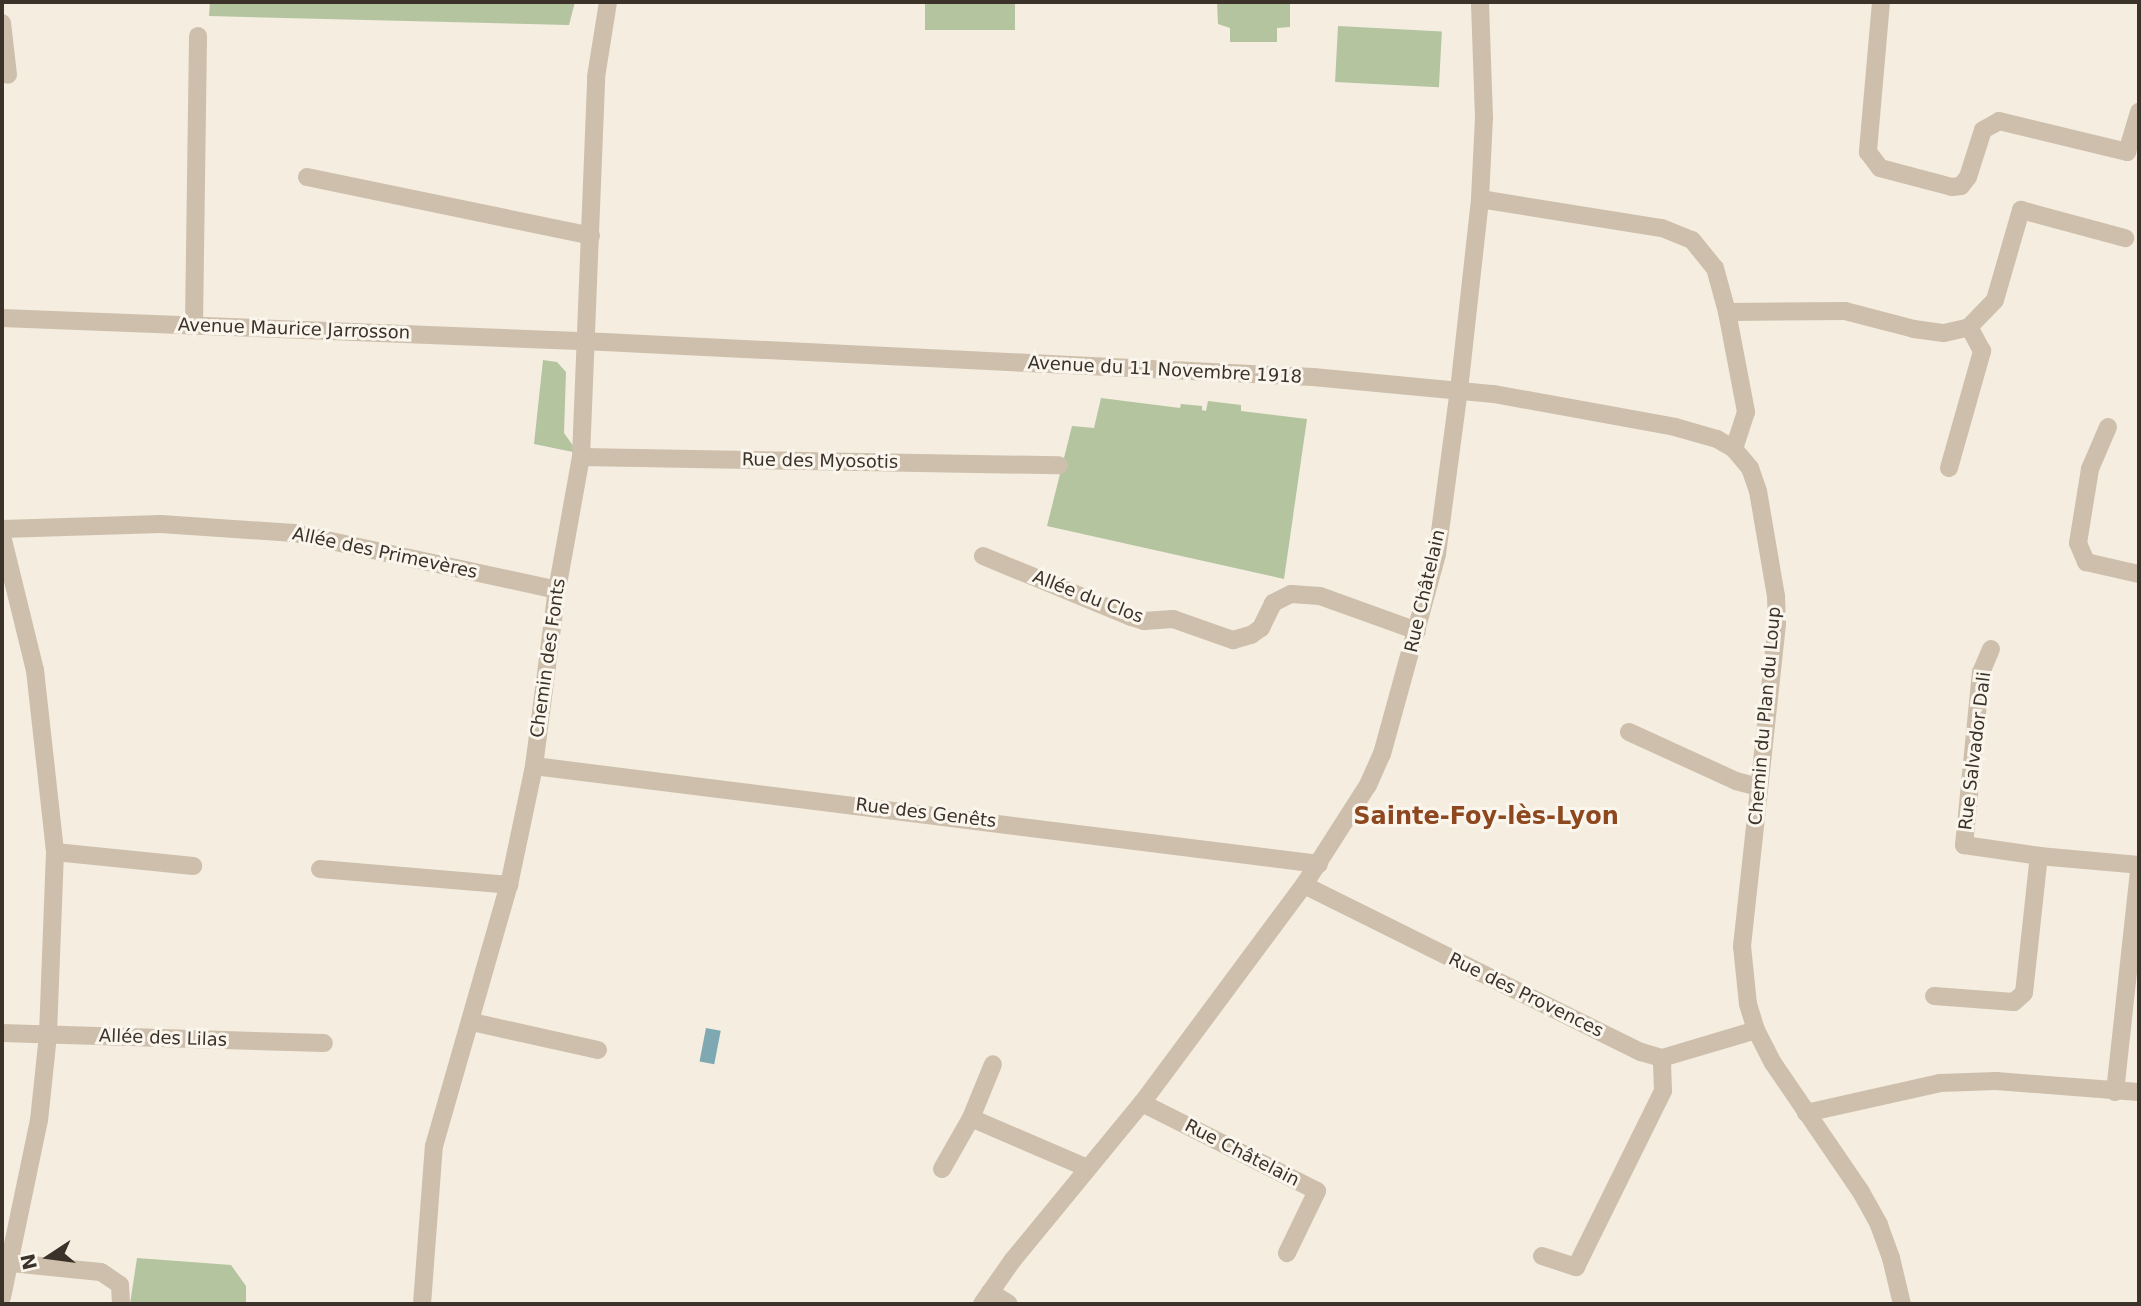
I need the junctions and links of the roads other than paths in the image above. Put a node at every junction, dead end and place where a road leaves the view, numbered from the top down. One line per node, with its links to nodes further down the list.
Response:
1 (608, 2): 10 (street, Chemin des Fonts)
2 (1480, 2): 9 (street, Rue Châtelain)
3 (1881, 2): 7 (street)
4 (2, 23): 6 (street)
5 (198, 36): 14 (street)
6 (8, 75)
7 (2139, 112)
8 (307, 177): 10 (street)
9 (1480, 199): 12 (street); 17 (street, Rue Châtelain)
10 (591, 236): 16 (street, Chemin des Fonts)
11 (2126, 237): 15 (street)
12 (1727, 312): 15 (street); 19 (street)
13 (2, 318): 14 (street, Avenue Maurice Jarrosson)
14 (194, 324): 16 (street, Avenue Maurice Jarrosson)
15 (1969, 327): 22 (street)
16 (587, 341): 17 (street, Avenue du 11 Novembre 1918); 20 (street, Chemin des Fonts)
17 (1459, 390): 19 (street, Avenue du 11 Novembre 1918); 28 (street, Rue Châtelain)
18 (2108, 427): 26 (street)
19 (1734, 449): 32 (street, Chemin du Plan du Loup)
20 (581, 457): 21 (street, Rue des Myosotis); 27 (street, Chemin des Fonts)
21 (1059, 465)
22 (1949, 468)
23 (2, 529): 27 (street, Allée des Primevères)
24 (2, 536): 33 (street)
25 (983, 556): 28 (street, Allée du Clos)
26 (2139, 574)
27 (557, 590): 31 (street, Chemin des Fonts)
28 (1417, 631): 35 (street, Rue Châtelain)
29 (1991, 649): 34 (street, Rue Salvador Dali)
30 (1629, 732): 32 (street)
31 (534, 766): 35 (street, Rue des Genêts); 40 (street, Chemin des Fonts)
32 (1759, 787): 44 (street, Chemin du Plan du Loup)
33 (55, 852): 37 (street); 46 (street)
34 (2039, 856): 36 (street, Rue Salvador Dali); 42 (street)
35 (1318, 864): 41 (street, Rue Châtelain)
36 (2139, 865)
37 (193, 866)
38 (320, 869): 40 (street)
39 (2139, 871): 51 (street)
40 (509, 885): 43 (street, Chemin des Fonts)
41 (1304, 885): 49 (street, Rue des Provences); 53 (street, Rue Châtelain)
42 (1934, 996)
43 (472, 1022): 48 (street); 64 (street, Chemin des Fonts)
44 (1756, 1030): 49 (street); 54 (street, Chemin du Plan du Loup)
45 (2, 1033): 46 (street, Allée des Lilas)
46 (48, 1035): 47 (street, Allée des Lilas); 60 (street)
47 (324, 1043)
48 (598, 1049)
49 (1662, 1058): 59 (street)
50 (993, 1065): 55 (street)
51 (2115, 1092): 52 (street); 54 (street)
52 (2139, 1093)
53 (1142, 1103): 56 (street, Rue Châtelain); 58 (street, Rue Châtelain)
54 (1806, 1112): 66 (street, Chemin du Plan du Loup)
55 (971, 1118): 56 (street); 57 (street)
56 (1087, 1168): 62 (street, Rue Châtelain)
57 (942, 1169)
58 (1287, 1253)
59 (1542, 1256)
60 (11, 1263): 61 (street); 63 (street)
61 (2, 1297)
62 (986, 1298): 65 (street)
63 (121, 1304)
64 (422, 1304)
65 (1009, 1304)
66 (1902, 1304)

